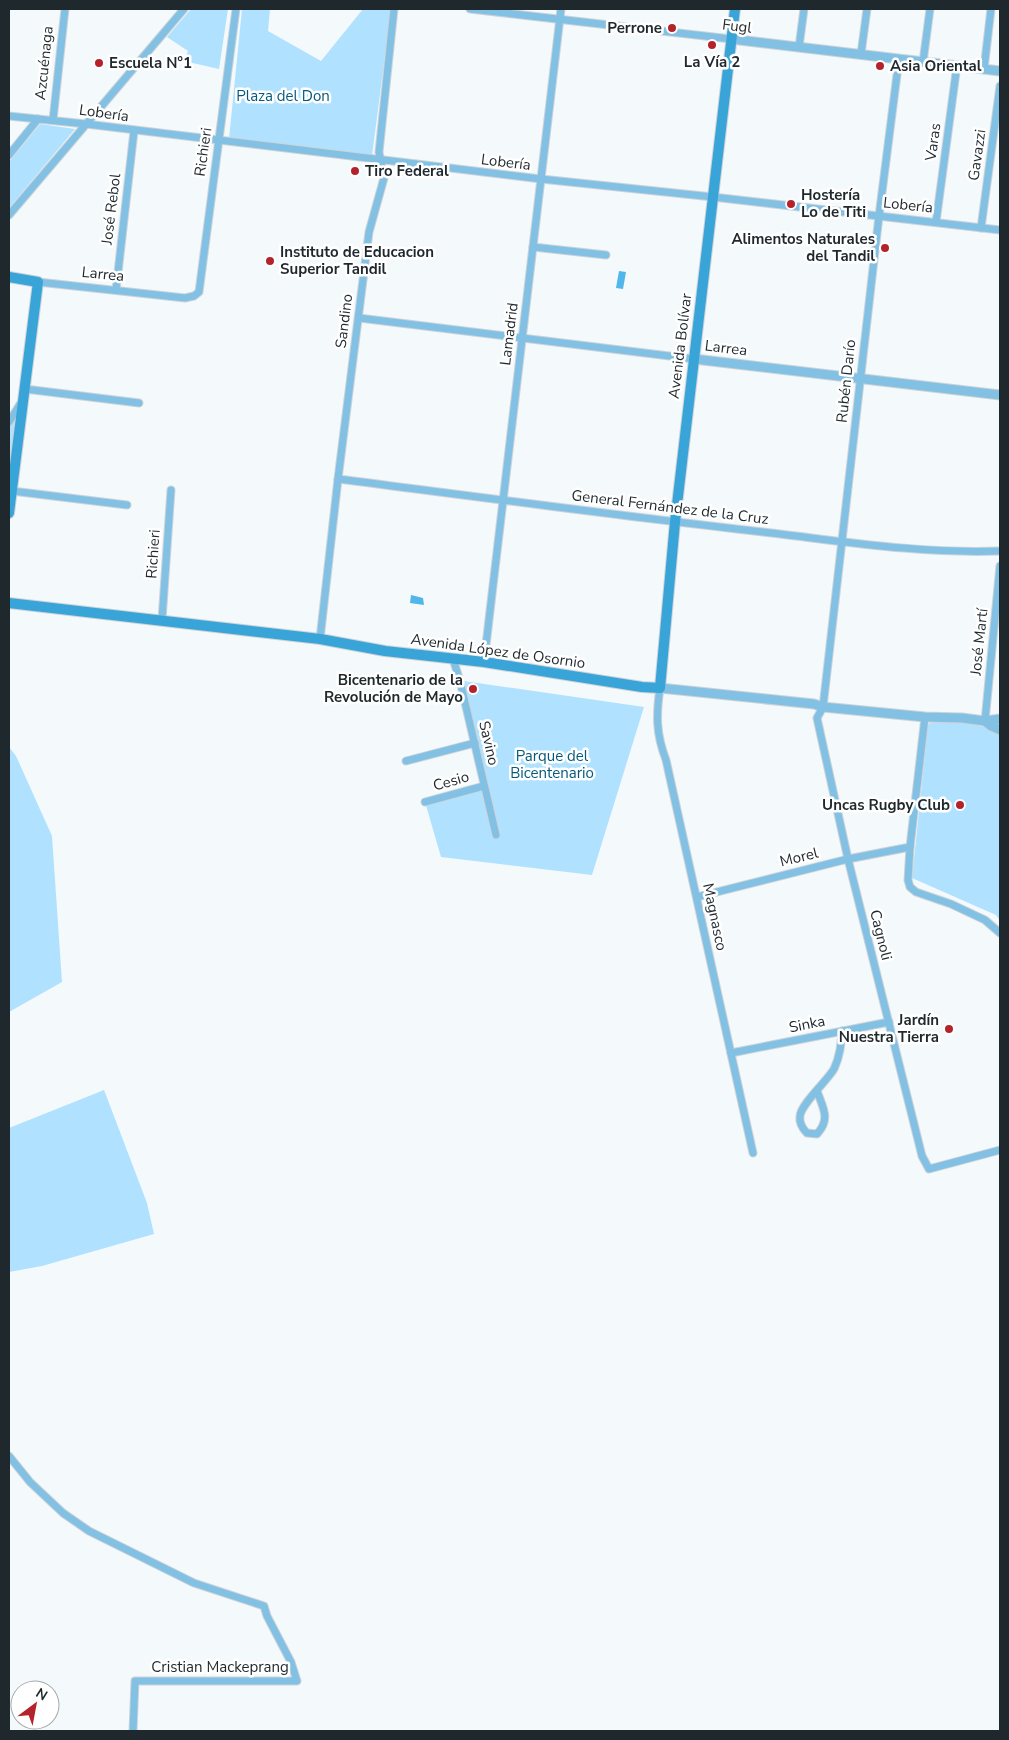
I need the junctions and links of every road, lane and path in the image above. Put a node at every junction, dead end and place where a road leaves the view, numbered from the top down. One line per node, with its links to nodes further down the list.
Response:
1 (65, 9): 24 (street, Azcuénaga)
2 (184, 9): 25 (street)
3 (236, 9): 27 (street, Richieri)
4 (394, 9): 29 (street, Sandino)
5 (470, 9): 12 (street, Fugl)
6 (561, 9): 12 (street, Lamadrid)
7 (735, 9): 13 (main road, Avenida Bolívar)
8 (804, 9): 14 (street)
9 (867, 9): 15 (street)
10 (930, 9): 17 (street)
11 (991, 9): 19 (street)
12 (560, 19): 13 (street, Fugl); 30 (street, Lamadrid)
13 (731, 39): 14 (street, Fugl); 31 (main road, Avenida Bolívar)
14 (799, 47): 15 (street, Fugl)
15 (861, 54): 16 (street, Fugl)
16 (899, 59): 17 (street, Fugl); 33 (street, Rubén Darío)
17 (923, 62): 18 (street, Fugl)
18 (957, 65): 19 (street, Fugl); 34 (street, Varas)
19 (984, 69): 20 (street, Fugl)
20 (1000, 71)
21 (1000, 86): 35 (street, Gavazzi)
22 (9, 116): 23 (street, Lobería)
23 (38, 120): 24 (street, Lobería); 28 (street)
24 (53, 120): 25 (street, Lobería)
25 (86, 124): 26 (street, Lobería); 32 (street)
26 (134, 131): 27 (street, Lobería); 41 (street, José Rebol)
27 (219, 141): 29 (street, Lobería); 42 (street, Richieri)
28 (9, 155)
29 (379, 161): 30 (street, Lobería); 43 (street, Sandino)
30 (541, 180): 31 (street, Lobería); 37 (street, Lamadrid)
31 (713, 197): 33 (street, Lobería); 45 (main road, Avenida Bolívar)
32 (9, 215)
33 (879, 216): 34 (street, Lobería); 46 (street, Rubén Darío)
34 (936, 222): 35 (street, Lobería)
35 (981, 228): 36 (street, Lobería)
36 (1000, 230)
37 (533, 248): 38 (street); 44 (street, Lamadrid)
38 (606, 255)
39 (9, 277): 40 (main road, Larrea)
40 (38, 282): 41 (street, Larrea); 47 (main road)
41 (116, 290): 42 (street, Larrea)
42 (194, 296)
43 (359, 318): 44 (street, Larrea); 51 (street, Sandino)
44 (522, 339): 45 (street, Larrea); 54 (street, Lamadrid)
45 (694, 359): 46 (street, Larrea); 57 (main road, Avenida Bolívar)
46 (860, 378): 48 (street, Larrea); 58 (street, Rubén Darío)
47 (24, 394): 49 (street); 50 (street); 53 (main road)
48 (1000, 395)
49 (139, 403)
50 (9, 422)
51 (338, 479): 54 (street, General Fernández de la Cruz); 63 (street, Sandino)
52 (171, 490): 62 (street, Richieri)
53 (12, 491): 55 (street); 56 (main road)
54 (504, 500): 57 (street, General Fernández de la Cruz); 65 (street, Lamadrid)
55 (126, 505)
56 (9, 513)
57 (675, 522): 58 (street, General Fernández de la Cruz); 66 (main road, Avenida Bolívar)
58 (842, 541): 59 (street, General Fernández de la Cruz); 67 (street, Rubén Darío)
59 (1000, 551)
60 (1000, 566): 70 (street, José Martí)
61 (9, 603): 62 (main road, Avenida López de Osornio)
62 (162, 620): 63 (main road, Avenida López de Osornio)
63 (320, 639): 64 (main road, Avenida López de Osornio)
64 (453, 659): 65 (main road, Avenida López de Osornio); 72 (street, Savino)
65 (484, 662): 66 (main road, Avenida López de Osornio)
66 (660, 688): 67 (street, Avenida López de Osornio); 79 (street, Magnasco)
67 (823, 707): 68 (street, Avenida López de Osornio); 78 (street, Cagnoli)
68 (925, 717): 70 (street, Avenida López de Osornio); 77 (street)
69 (1000, 718): 70 (street, Avenida López de Osornio)
70 (984, 720): 71 (street, Avenida López de Osornio)
71 (1000, 730)
72 (475, 742): 73 (street); 74 (street, Savino)
73 (406, 761)
74 (484, 786): 75 (street, Cesio); 76 (street, Savino)
75 (425, 802)
76 (496, 835)
77 (910, 846): 78 (street, Morel); 80 (street)
78 (848, 858): 79 (street, Morel); 81 (street, Cagnoli)
79 (697, 897): 83 (street, Magnasco)
80 (1000, 933)
81 (889, 1022): 82 (street, Sinka); 85 (street, Cagnoli)
82 (842, 1031): 83 (street, Sinka); 84 (street)
83 (731, 1053): 86 (street, Magnasco)
84 (817, 1091): 84 (street)
85 (1000, 1150)
86 (753, 1153)
87 (9, 1456): 88 (street, Cristian Mackeprang)
88 (134, 1731)

